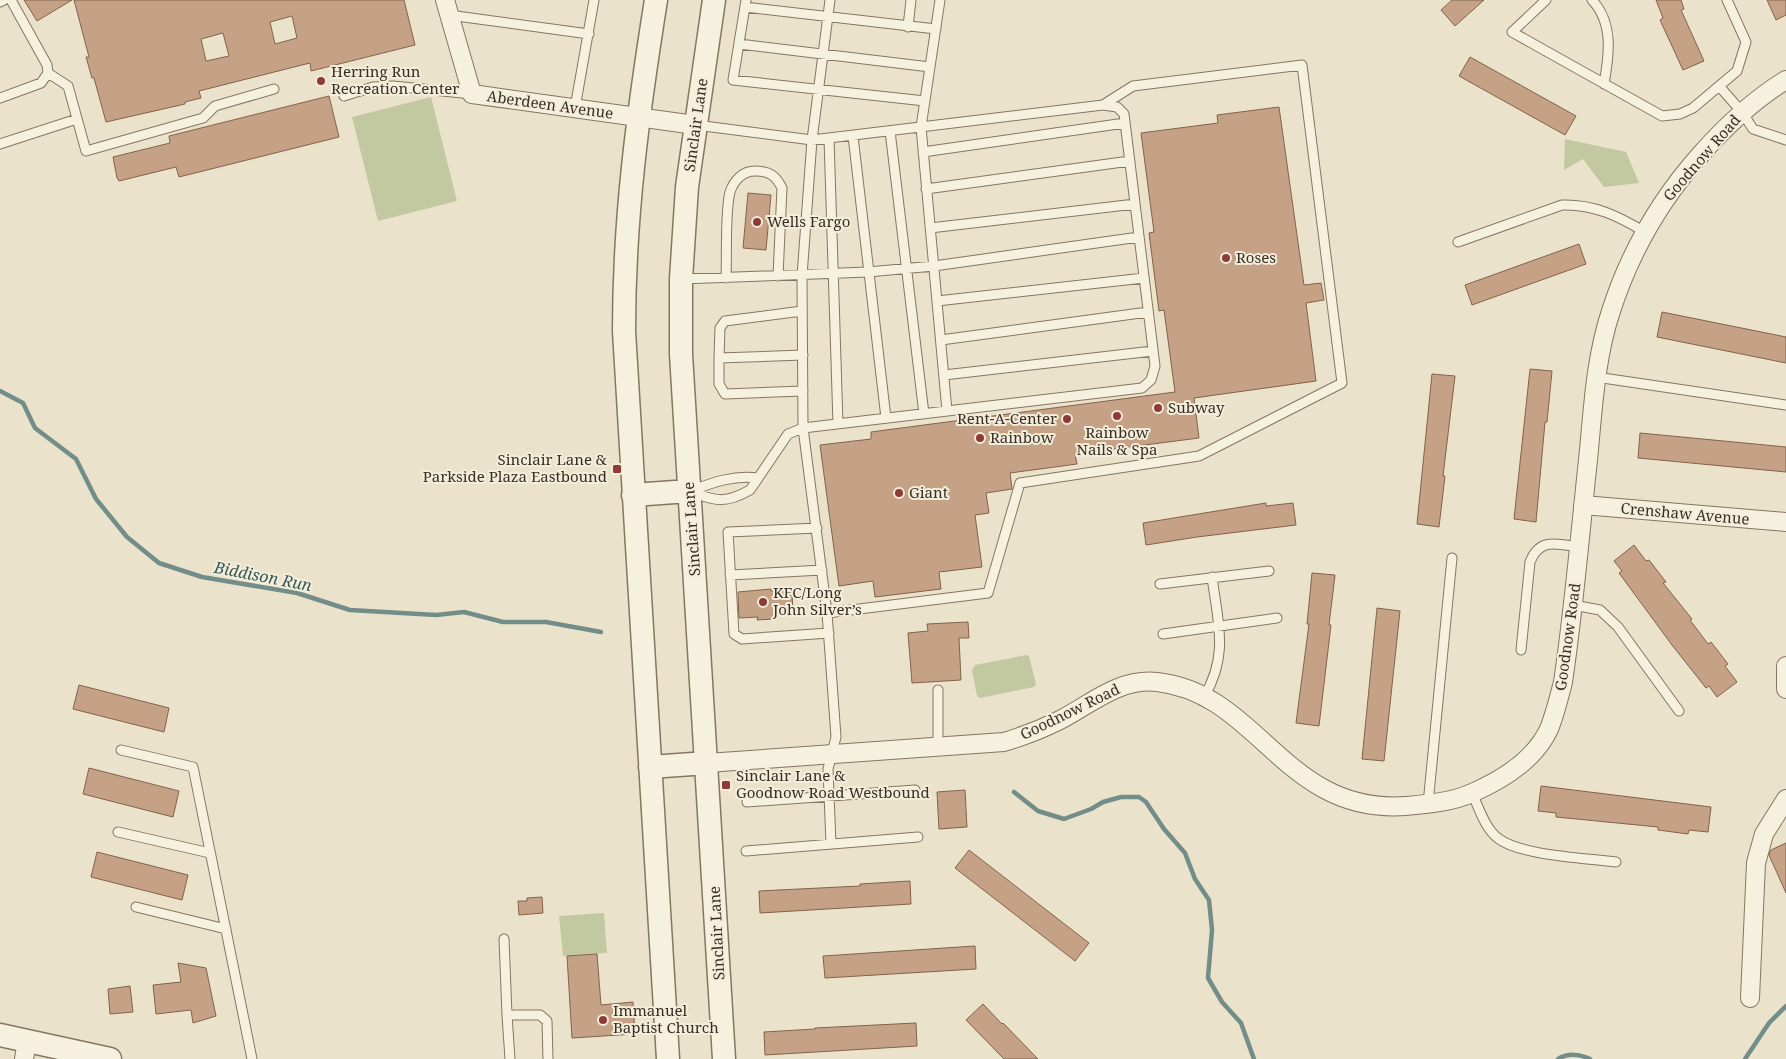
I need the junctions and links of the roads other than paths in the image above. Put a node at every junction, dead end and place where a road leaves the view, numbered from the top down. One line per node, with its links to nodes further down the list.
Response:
1 (4, 0): 12 (lane)
2 (11, 0): 22 (lane)
3 (594, 0): 18 (lane)
4 (656, 0): 35 (street)
5 (714, 0): 38 (street, Sinclair Lane)
6 (830, 0): 15 (lane)
7 (911, 0): 16 (lane)
8 (940, 0): 17 (lane)
9 (1546, 0): 24 (lane)
10 (1592, 0): 24 (lane)
11 (1727, 0): 25 (lane)
12 (0, 2)
13 (746, 4): 15 (lane); 19 (lane)
14 (447, 8): 18 (lane); 28 (street, Aberdeen Avenue)
15 (828, 18): 16 (lane); 20 (lane)
16 (908, 27): 17 (lane)
17 (936, 29): 21 (lane)
18 (589, 34): 33 (lane)
19 (739, 44): 20 (lane); 27 (lane)
20 (823, 55): 21 (lane); 27 (lane)
21 (930, 67): 31 (lane)
22 (48, 73): 30 (lane); 36 (lane)
23 (1786, 80): 34 (street, Goodnow Road)
24 (1604, 84): 25 (lane)
25 (1719, 86): 34 (lane)
26 (274, 89): 36 (lane)
27 (818, 91): 31 (lane); 43 (lane)
28 (472, 94): 29 (lane); 33 (street, Aberdeen Avenue)
29 (344, 96)
30 (0, 98)
31 (925, 101): 39 (lane)
32 (1103, 105): 37 (lane); 39 (lane); 93 (lane)
33 (575, 108): 35 (street, Aberdeen Avenue)
34 (1742, 112): 44 (lane); 51 (street, Goodnow Road)
35 (638, 117): 38 (street, Aberdeen Avenue); 81 (street)
36 (77, 119): 45 (lane)
37 (1125, 123): 46 (lane); 47 (lane)
38 (695, 125): 43 (lane); 62 (street, Sinclair Lane)
39 (921, 127): 40 (lane); 46 (lane)
40 (890, 131): 41 (lane); 55 (lane)
41 (853, 136): 42 (lane); 56 (lane)
42 (829, 138): 43 (lane); 57 (lane)
43 (812, 140): 59 (lane)
44 (1786, 140)
45 (0, 144)
46 (923, 152): 48 (lane)
47 (1130, 161): 48 (lane); 49 (lane)
48 (926, 189): 50 (lane)
49 (1135, 204): 50 (lane); 52 (lane)
50 (930, 228): 54 (lane)
51 (1644, 232): 53 (lane); 71 (street, Goodnow Road)
52 (1139, 237): 54 (lane); 61 (lane)
53 (1458, 242)
54 (934, 266): 55 (lane); 63 (lane)
55 (906, 268): 56 (lane); 75 (lane)
56 (868, 272): 57 (lane); 76 (lane)
57 (833, 274): 59 (lane); 77 (lane)
58 (778, 276): 59 (lane); 60 (lane); 60 (lane)
59 (802, 276): 64 (lane)
60 (726, 278): 62 (lane)
61 (1144, 278): 63 (lane); 65 (lane)
62 (681, 279): 80 (street, Sinclair Lane)
63 (937, 301): 66 (lane)
64 (802, 311): 68 (lane); 69 (lane)
65 (1148, 312): 66 (lane); 67 (lane)
66 (941, 340): 70 (lane)
67 (1153, 351): 70 (lane); 74 (lane)
68 (802, 355): 69 (lane); 72 (lane)
69 (719, 358): 72 (lane)
70 (944, 375): 74 (lane)
71 (1596, 377): 73 (lane); 82 (street, Goodnow Road)
72 (803, 391): 78 (lane)
73 (1786, 405)
74 (947, 411): 75 (lane)
75 (924, 414): 76 (lane)
76 (886, 418): 77 (lane)
77 (838, 424): 78 (lane)
78 (803, 428): 79 (lane); 84 (lane)
79 (758, 478): 80 (lane); 80 (lane)
80 (689, 491): 81 (street); 107 (street, Sinclair Lane)
81 (633, 495): 108 (street)
82 (1583, 505): 83 (street, Crenshaw Avenue); 85 (street, Goodnow Road)
83 (1786, 522)
84 (817, 528): 87 (lane); 89 (lane)
85 (1579, 547): 92 (street, Goodnow Road); 98 (lane)
86 (1452, 558): 114 (lane)
87 (822, 570): 89 (lane); 93 (lane)
88 (1268, 571): 90 (lane)
89 (730, 575): 96 (lane)
90 (1212, 577): 91 (lane); 95 (lane)
91 (1160, 584)
92 (1573, 605): 103 (lane); 110 (street, Goodnow Road)
93 (827, 613): 96 (lane)
94 (1277, 618): 95 (lane)
95 (1218, 625): 97 (lane); 102 (lane)
96 (829, 633): 106 (lane)
97 (1163, 634)
98 (1520, 650)
99 (1786, 666): 100 (street)
100 (1786, 689)
101 (938, 690): 104 (lane)
102 (1204, 697): 104 (street, Goodnow Road); 114 (street, Goodnow Road)
103 (1679, 711)
104 (938, 748): 106 (street, Goodnow Road)
105 (121, 750): 119 (lane)
106 (831, 754): 107 (street, Goodnow Road); 111 (lane)
107 (707, 763): 108 (street); 133 (street, Sinclair Lane)
108 (650, 767): 132 (street)
109 (915, 790): 111 (lane)
110 (1472, 793): 114 (street, Goodnow Road); 120 (lane)
111 (830, 794): 113 (lane); 117 (lane)
112 (1786, 799): 124 (street)
113 (747, 802)
114 (1428, 804)
115 (118, 832): 119 (lane)
116 (918, 837): 117 (lane)
117 (831, 844): 118 (lane)
118 (746, 851)
119 (210, 853): 122 (lane)
120 (1616, 862)
121 (136, 907): 122 (lane)
122 (226, 929): 129 (lane)
123 (504, 939): 125 (lane)
124 (1750, 998)
125 (507, 1015): 130 (lane); 131 (lane)
126 (0, 1035): 127 (street)
127 (26, 1050): 128 (street)
128 (110, 1059)
129 (252, 1059)
130 (510, 1059)
131 (548, 1059)
132 (668, 1059)
133 (724, 1059)

